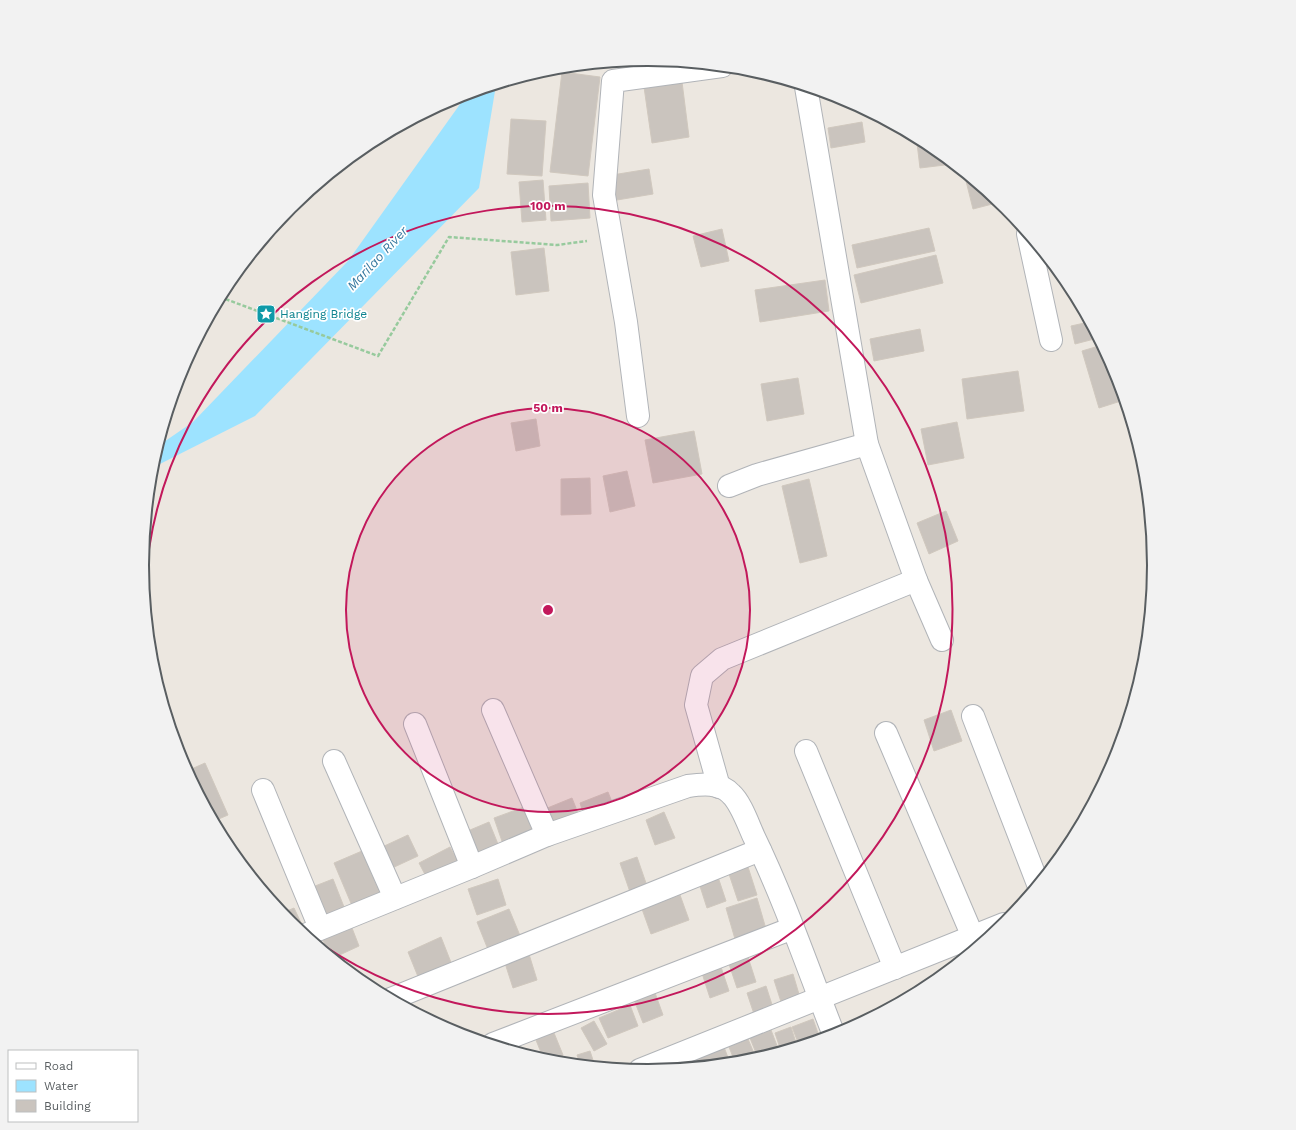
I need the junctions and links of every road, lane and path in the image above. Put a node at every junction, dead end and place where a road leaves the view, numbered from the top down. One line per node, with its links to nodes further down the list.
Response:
1 (701, 69): 3 (street)
2 (807, 92): 8 (street)
3 (611, 238): 5 (path); 7 (street)
4 (1030, 245): 6 (street)
5 (226, 299)
6 (1051, 340)
7 (638, 416)
8 (867, 444): 9 (street); 10 (street)
9 (729, 486)
10 (916, 580): 11 (street); 18 (street)
11 (942, 640)
12 (493, 710): 20 (street)
13 (973, 716): 23 (street)
14 (415, 724): 22 (street)
15 (886, 733): 28 (street)
16 (806, 751): 29 (street)
17 (334, 761): 24 (street)
18 (719, 787): 20 (street); 21 (street)
19 (263, 790): 26 (street)
20 (547, 836): 22 (street)
21 (760, 850): 25 (street); 30 (street)
22 (472, 867): 24 (street)
23 (1036, 879)
24 (395, 898): 26 (street)
25 (793, 928): 31 (street); 33 (street)
26 (312, 931)
27 (986, 931): 28 (street)
28 (973, 937): 29 (street)
29 (895, 968): 31 (street)
30 (397, 996)
31 (820, 998): 32 (street); 34 (street)
32 (832, 1029)
33 (500, 1041)
34 (656, 1064)

